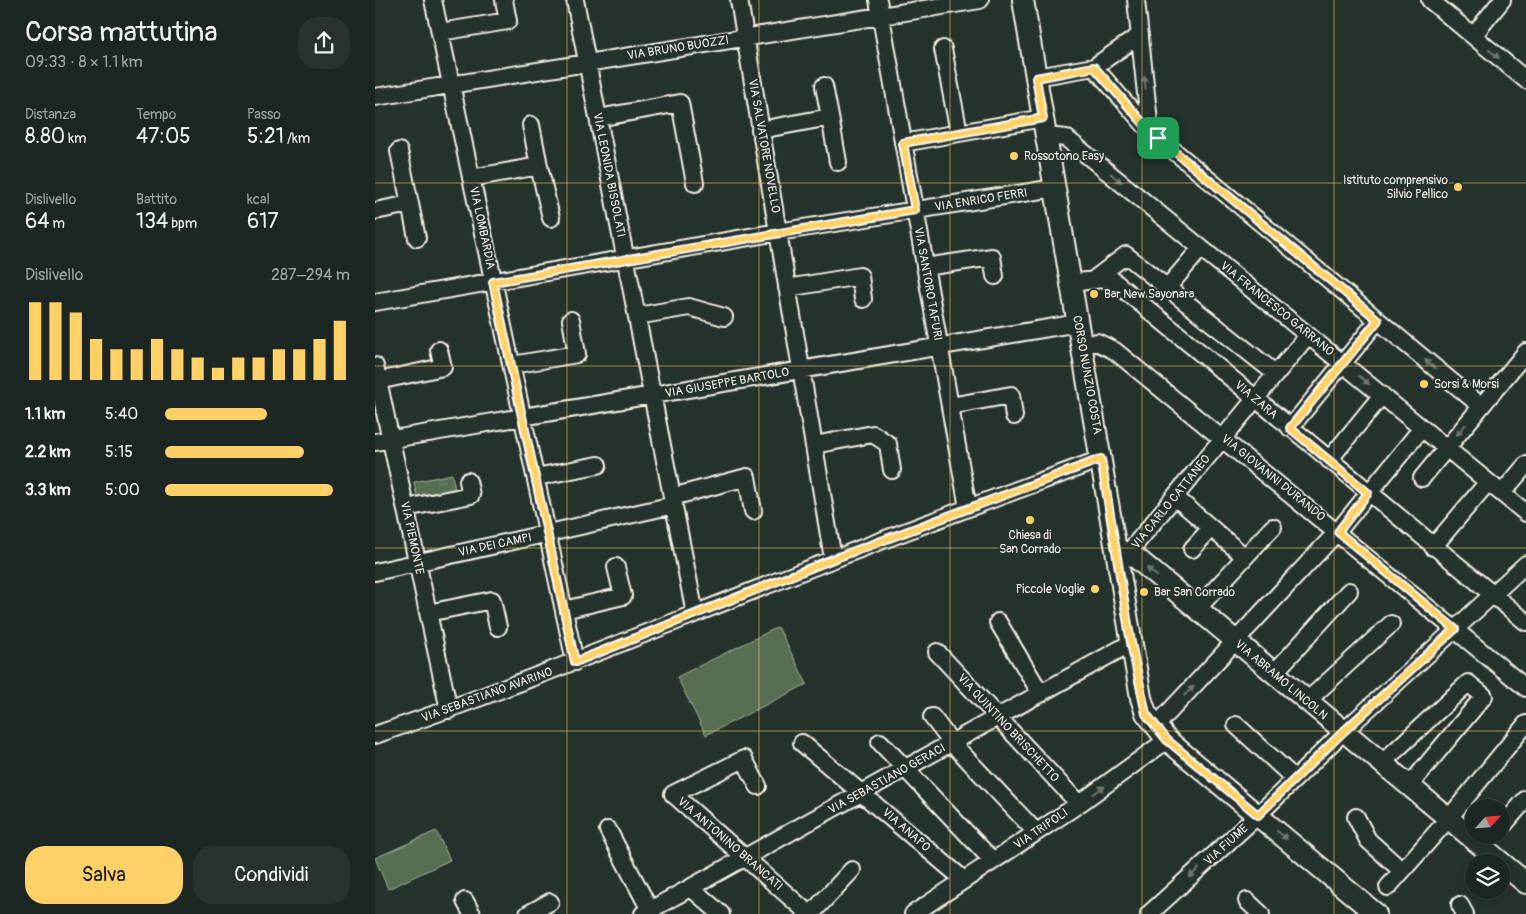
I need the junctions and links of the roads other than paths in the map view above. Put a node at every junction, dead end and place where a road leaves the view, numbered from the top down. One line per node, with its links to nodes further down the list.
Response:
1 (433, 0): 13 (street, VIA LOMBARDIA)
2 (504, 0): 13 (street)
3 (575, 0): 17 (street, VIA LEONIDA BISSOLATI)
4 (739, 0): 15 (street, VIA SALVATORE NOVELLO)
5 (980, 0): 10 (street, VIA BRUNO BUOZZI)
6 (1023, 0): 19 (street, CORSO NUNZIO COSTA)
7 (1136, 0): 12 (street)
8 (1430, 0): 14 (street)
9 (1502, 0): 14 (street)
10 (951, 2): 11 (street, VIA BRUNO BUOZZI)
11 (880, 8): 15 (street, VIA BRUNO BUOZZI); 31 (street, VIA SANTORO TAFURI)
12 (1140, 29): 18 (street); 30 (street, one-way to 12)
13 (440, 32): 21 (street, VIA LOMBARDIA)
14 (1473, 36): 20 (street, one-way to 20)
15 (745, 38): 17 (street, VIA BRUNO BUOZZI); 28 (street, VIA SALVATORE NOVELLO)
16 (943, 49): 29 (street)
17 (587, 63): 21 (street, VIA BRUNO BUOZZI); 25 (street, VIA LEONIDA BISSOLATI)
18 (1094, 67): 19 (street); 30 (street)
19 (1036, 78): 27 (street, CORSO NUNZIO COSTA)
20 (1526, 80)
21 (451, 84): 23 (street, VIA BRUNO BUOZZI); 35 (street, VIA LOMBARDIA)
22 (824, 86): 24 (street)
23 (375, 97)
24 (830, 117): 28 (street); 33 (street)
25 (598, 118): 36 (street); 45 (street, VIA LEONIDA BISSOLATI)
26 (531, 125): 34 (street)
27 (1045, 127): 29 (street); 37 (street, CORSO NUNZIO COSTA); 44 (street, VIA FRANCESCO GARRANO, one-way to 44)
28 (761, 130): 42 (street, VIA SALVATORE NOVELLO)
29 (959, 133): 31 (street)
30 (1154, 135): 58 (street)
31 (903, 143): 39 (street, VIA SANTORO TAFURI)
32 (399, 151): 38 (street)
33 (838, 162)
34 (539, 166): 35 (street); 41 (street)
35 (471, 178): 49 (street, VIA LOMBARDIA)
36 (695, 183)
37 (1055, 188): 39 (street, VIA ENRICO FERRI); 50 (street, CORSO NUNZIO COSTA)
38 (410, 204): 40 (street); 43 (street)
39 (915, 210): 42 (street, VIA ENRICO FERRI); 46 (street, VIA SANTORO TAFURI)
40 (375, 211)
41 (551, 218)
42 (778, 232): 45 (street, VIA ENRICO FERRI); 51 (street, VIA SALVATORE NOVELLO)
43 (417, 238)
44 (1201, 248): 52 (street); 60 (street, VIA FRANCESCO GARRANO)
45 (626, 260): 49 (street, VIA ENRICO FERRI); 55 (street, VIA LEONIDA BISSOLATI)
46 (925, 267): 47 (street); 62 (street, VIA SANTORO TAFURI)
47 (995, 276)
48 (1093, 280): 50 (street, VIA ZARA); 52 (street); 72 (street, VIA ZARA)
49 (493, 282): 54 (street, VIA ENRICO FERRI); 66 (street, VIA LOMBARDIA)
50 (1071, 283): 59 (street, CORSO NUNZIO COSTA)
51 (787, 288): 53 (street); 67 (street, VIA SALVATORE NOVELLO)
52 (1167, 288): 69 (street)
53 (863, 299)
54 (375, 302)
55 (637, 316): 56 (street); 71 (street, VIA LEONIDA BISSOLATI)
56 (723, 317)
57 (571, 320): 66 (street)
58 (1378, 320): 65 (street); 74 (street, one-way to 58)
59 (1078, 323): 61 (street, CORSO NUNZIO COSTA); 62 (street, VIA GIUSEPPE BARTOLO)
60 (1308, 335): 65 (street, VIA FRANCESCO GARRANO); 69 (street, VIA CARLO CATTANEO)
61 (1082, 344): 79 (street, VIA GIOVANNI DURANDO); 83 (street, CORSO NUNZIO COSTA)
62 (939, 347): 67 (street, VIA GIUSEPPE BARTOLO); 73 (street, VIA SANTORO TAFURI)
63 (439, 350): 68 (street)
64 (1526, 352): 74 (street)
65 (1343, 363): 70 (street, VIA FRANCESCO GARRANO, one-way to 70); 77 (street)
66 (512, 365): 76 (street, VIA LOMBARDIA)
67 (801, 370): 71 (street, VIA GIUSEPPE BARTOLO); 81 (street, VIA SALVATORE NOVELLO)
68 (377, 373): 80 (street, VIA PIEMONTE)
69 (1276, 374): 72 (street, VIA CARLO CATTANEO)
70 (1382, 395): 78 (street, VIA FRANCESCO GARRANO); 84 (street)
71 (652, 396): 76 (street, VIA GIUSEPPE BARTOLO); 95 (street, VIA LEONIDA BISSOLATI)
72 (1255, 399): 77 (street, VIA ZARA); 79 (street, VIA CARLO CATTANEO)
73 (950, 406): 75 (street); 97 (street, VIA SANTORO TAFURI)
74 (1481, 406): 82 (street, one-way to 82)
75 (1014, 416)
76 (523, 418): 80 (street, VIA GIUSEPPE BARTOLO); 88 (street, VIA LOMBARDIA)
77 (1290, 428): 84 (street, VIA ZARA)
78 (1422, 428): 82 (street, VIA FRANCESCO GARRANO); 92 (street, VIA TRIPOLI)
79 (1223, 438): 94 (street, VIA CARLO CATTANEO); 102 (street, VIA GIOVANNI DURANDO)
80 (383, 441): 96 (street, VIA PIEMONTE)
81 (814, 445): 87 (street); 108 (street, VIA SALVATORE NOVELLO)
82 (1447, 448): 89 (street); 91 (street, VIA FRANCESCO GARRANO)
83 (1101, 459): 97 (street, VIA SEBASTIANO AVARINO); 106 (street, CORSO NUNZIO COSTA)
84 (1329, 460): 92 (street, VIA ZARA)
85 (598, 465): 88 (street)
86 (1526, 465): 93 (street)
87 (893, 470)
88 (536, 477): 103 (street, VIA LOMBARDIA)
89 (1422, 478)
90 (468, 481): 96 (street)
91 (1488, 482): 93 (street, VIA FRANCESCO GARRANO); 104 (street)
92 (1368, 493): 102 (street, VIA TRIPOLI); 104 (street, VIA ZARA)
93 (1502, 493): 99 (street, VIA FRANCESCO GARRANO)
94 (1175, 497): 101 (street); 106 (street, VIA CARLO CATTANEO)
95 (673, 501): 98 (street, VIA DEI CAMPI); 103 (street, VIA DEI CAMPI); 118 (street, VIA LEONIDA BISSOLATI)
96 (406, 508): 109 (street, VIA PIEMONTE)
97 (968, 508): 108 (street, VIA SEBASTIANO AVARINO)
98 (753, 511)
99 (1526, 513)
100 (1273, 527): 107 (street)
101 (1211, 528): 105 (street); 107 (street)
102 (1338, 532): 123 (street, VIA GIOVANNI DURANDO); 124 (street, VIA TRIPOLI)
103 (547, 533): 109 (street, VIA DEI CAMPI); 116 (street, VIA LOMBARDIA)
104 (1433, 547): 114 (street, VIA ZARA)
105 (1192, 549)
106 (1123, 553): 115 (street, VIA ABRAMO LINCOLN, one-way to 106); 125 (street, CORSO NUNZIO COSTA)
107 (1245, 557): 115 (street)
108 (833, 559): 118 (street, VIA SEBASTIANO AVARINO)
109 (417, 562): 112 (street, VIA DEI CAMPI); 117 (street, VIA PIEMONTE)
110 (1526, 564): 114 (street, VIA FIUME)
111 (616, 567): 116 (street)
112 (375, 572)
113 (1349, 591): 128 (street)
114 (1493, 595): 120 (street, VIA ZARA); 123 (street, VIA FIUME)
115 (1197, 609): 124 (street, VIA ABRAMO LINCOLN)
116 (564, 610): 127 (street, VIA LOMBARDIA)
117 (428, 614): 122 (street); 132 (street, VIA PIEMONTE)
118 (695, 614): 127 (street, VIA SEBASTIANO AVARINO)
119 (998, 622): 130 (street)
120 (1526, 622)
121 (1391, 624): 131 (street)
122 (498, 627)
123 (1455, 629): 129 (street, VIA GIOVANNI DURANDO); 138 (street, VIA FIUME)
124 (1236, 642): 128 (street, VIA ABRAMO LINCOLN); 139 (street, VIA TRIPOLI, one-way to 124)
125 (1131, 643): 130 (street, VIA SEBASTIANO GERACI); 139 (street, CORSO NUNZIO COSTA)
126 (937, 652): 134 (street, VIA QUINTINO BRISCHETTO)
127 (575, 662): 132 (street, VIA SEBASTIANO AVARINO)
128 (1274, 673): 131 (street, VIA ABRAMO LINCOLN)
129 (1526, 688)
130 (1041, 694): 134 (street, VIA SEBASTIANO GERACI)
131 (1307, 700): 138 (street, VIA ABRAMO LINCOLN)
132 (449, 710): 137 (street, VIA SEBASTIANO AVARINO)
133 (932, 717): 142 (street)
134 (998, 717): 142 (street, VIA SEBASTIANO GERACI); 150 (street, VIA QUINTINO BRISCHETTO)
135 (1526, 724): 153 (street)
136 (1236, 725): 145 (street)
137 (377, 730)
138 (1344, 731): 143 (street, VIA ABRAMO LINCOLN); 145 (street, VIA FIUME)
139 (1161, 733): 150 (street, VIA TRIPOLI, one-way to 139); 151 (street, CORSO NUNZIO COSTA)
140 (881, 742): 144 (street)
141 (802, 743): 148 (street, VIA ANAPO)
142 (952, 743): 144 (street, VIA SEBASTIANO GERACI); 157 (street)
143 (1382, 763): 147 (street, VIA ABRAMO LINCOLN); 147 (street)
144 (907, 768): 148 (street, VIA SEBASTIANO GERACI); 160 (street)
145 (1295, 778): 151 (street, VIA FIUME)
146 (757, 786): 159 (street, VIA ANTONINO BRANCATI)
147 (1409, 786): 153 (street, VIA ABRAMO LINCOLN)
148 (863, 792): 159 (street, VIA SEBASTIANO GERACI); 164 (street, VIA ANAPO)
149 (1526, 799): 154 (street)
150 (1079, 804): 157 (street, VIA TRIPOLI)
151 (1258, 815): 169 (street, VIA FIUME, one-way to 169); 176 (street, CORSO NUNZIO COSTA, one-way to 176)
152 (1355, 817): 162 (street)
153 (1449, 818): 155 (street, VIA ABRAMO LINCOLN); 162 (street)
154 (1510, 818)
155 (1465, 827)
156 (608, 830): 170 (street)
157 (1037, 832): 160 (street, VIA TRIPOLI)
158 (1492, 844): 163 (street, VIA ABRAMO LINCOLN)
159 (746, 857): 166 (street, VIA SEBASTIANO GERACI); 173 (street, VIA ANTONINO BRANCATI)
160 (993, 861): 164 (street, VIA TRIPOLI)
161 (852, 870): 173 (street)
162 (1402, 871): 165 (street)
163 (1524, 877)
164 (964, 880): 174 (street, VIA TRIPOLI)
165 (1388, 887)
166 (691, 888): 170 (street, VIA SEBASTIANO GERACI); 172 (street)
167 (1247, 901): 175 (street)
168 (550, 902): 171 (street)
169 (1157, 912)
170 (649, 913)
171 (528, 914)
172 (721, 914)
173 (810, 914)
174 (913, 914)
175 (1261, 914)
176 (1376, 914)

